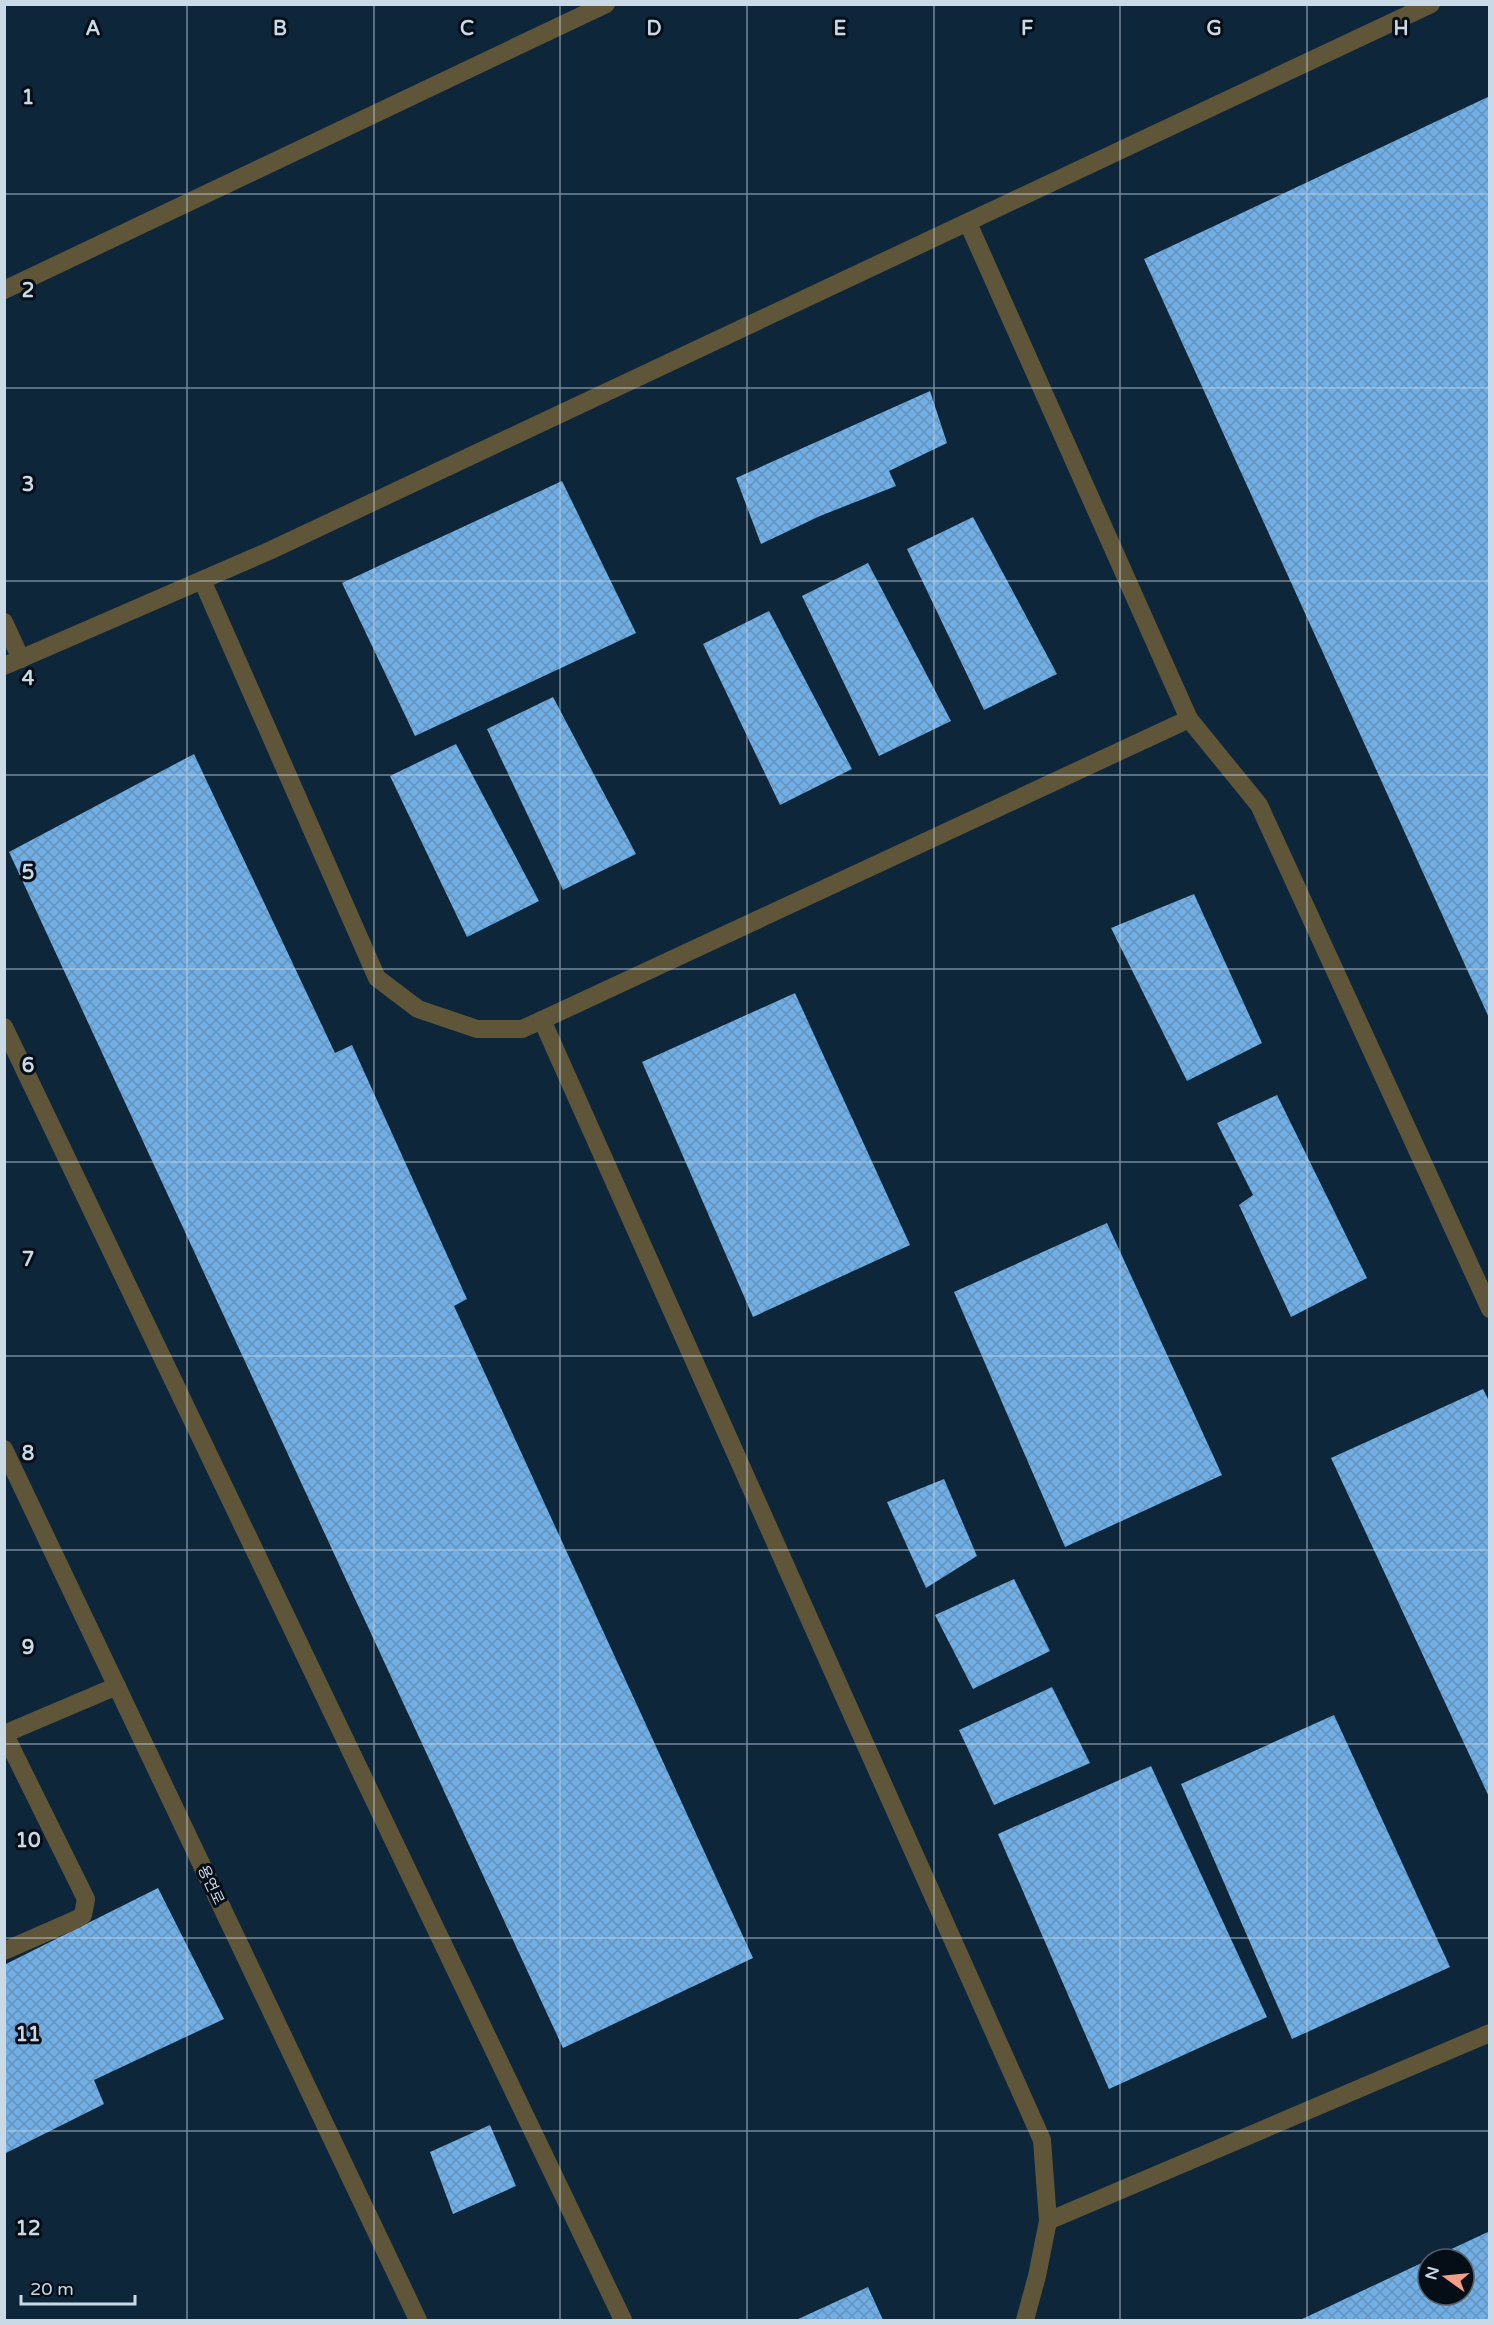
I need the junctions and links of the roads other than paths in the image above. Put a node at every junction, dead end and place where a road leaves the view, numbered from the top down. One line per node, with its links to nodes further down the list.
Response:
1 (606, 4): 4 (lane)
2 (1431, 4): 3 (lane)
3 (968, 223): 5 (lane); 8 (lane)
4 (4, 290)
5 (201, 580): 7 (lane); 9 (lane)
6 (4, 622): 7 (lane)
7 (13, 662)
8 (1190, 719): 9 (lane); 11 (lane)
9 (542, 1020): 17 (lane)
10 (4, 1027): 19 (lane)
11 (1490, 1309)
12 (4, 1449): 13 (lane, 용연로)
13 (117, 1686): 14 (lane); 18 (lane, 용연로)
14 (5, 1734): 15 (lane)
15 (4, 1951)
16 (1490, 2033): 17 (lane)
17 (1048, 2221): 20 (lane)
18 (418, 2320)
19 (623, 2320)
20 (1025, 2320)

